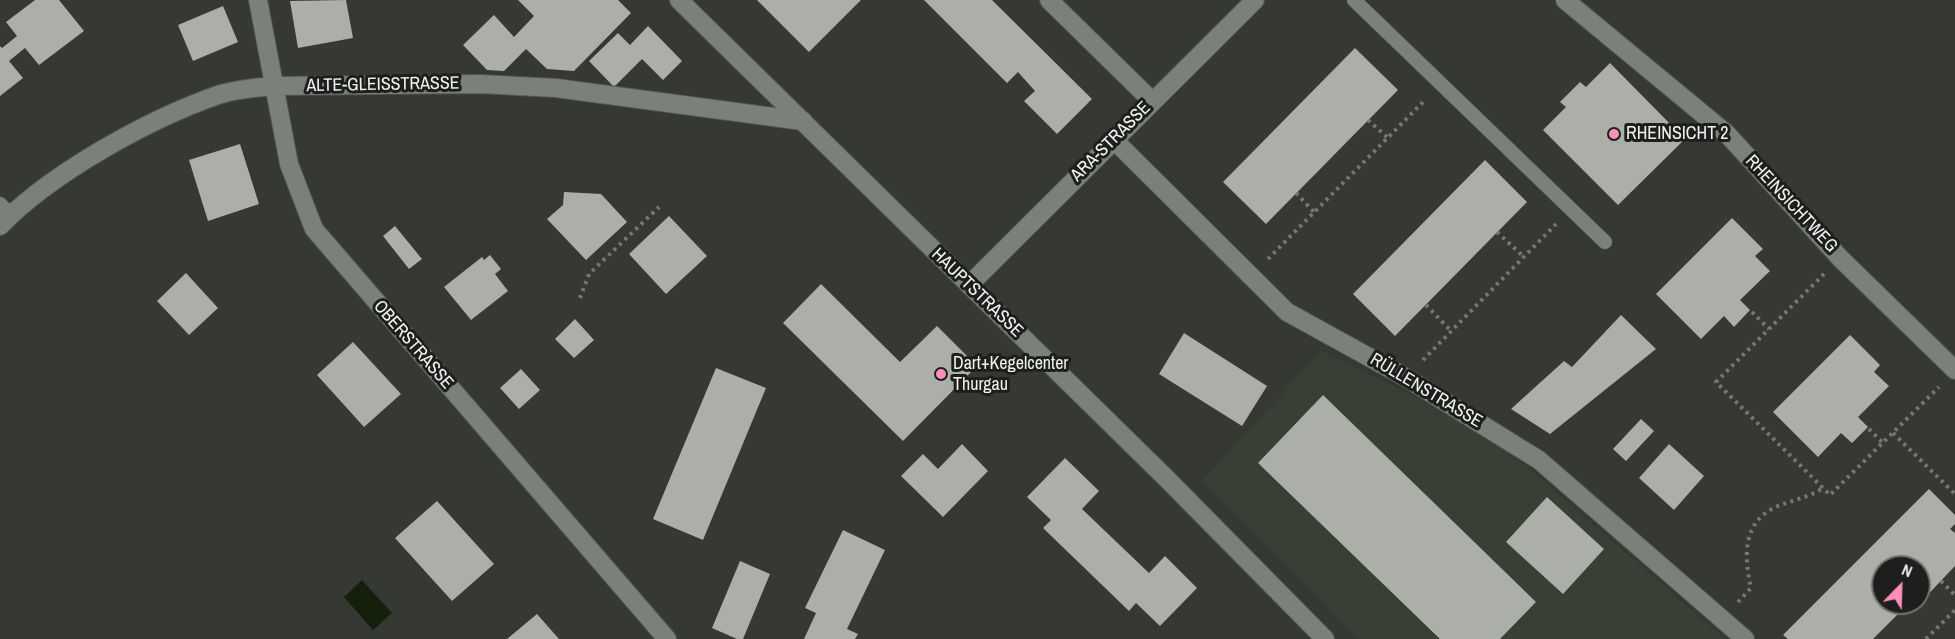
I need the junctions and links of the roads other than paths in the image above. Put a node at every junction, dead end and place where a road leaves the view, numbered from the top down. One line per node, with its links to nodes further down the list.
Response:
1 (258, 0): 7 (street, OBERSTRASSE)
2 (679, 0): 9 (street, HAUPTSTRASSE)
3 (1049, 0): 8 (street)
4 (1255, 0): 8 (street, ARA-STRASSE)
5 (1354, 0): 12 (lane)
6 (1565, 0): 14 (street, RHEINSICHTWEG)
7 (273, 86): 9 (street, ALTE-GLEISSTRASSE); 11 (street, ALTE-GLEISSTRASSE); 15 (street, OBERSTRASSE)
8 (1152, 101): 10 (street, ARA-STRASSE)
9 (803, 121): 13 (street, HAUPTSTRASSE)
10 (1113, 139): 13 (street, ARA-STRASSE); 17 (street, RÜLLENSTRASSE)
11 (4, 215)
12 (1605, 242)
13 (969, 285): 16 (street, HAUPTSTRASSE)
14 (1951, 375)
15 (668, 639)
16 (1325, 639)
17 (1745, 639)

